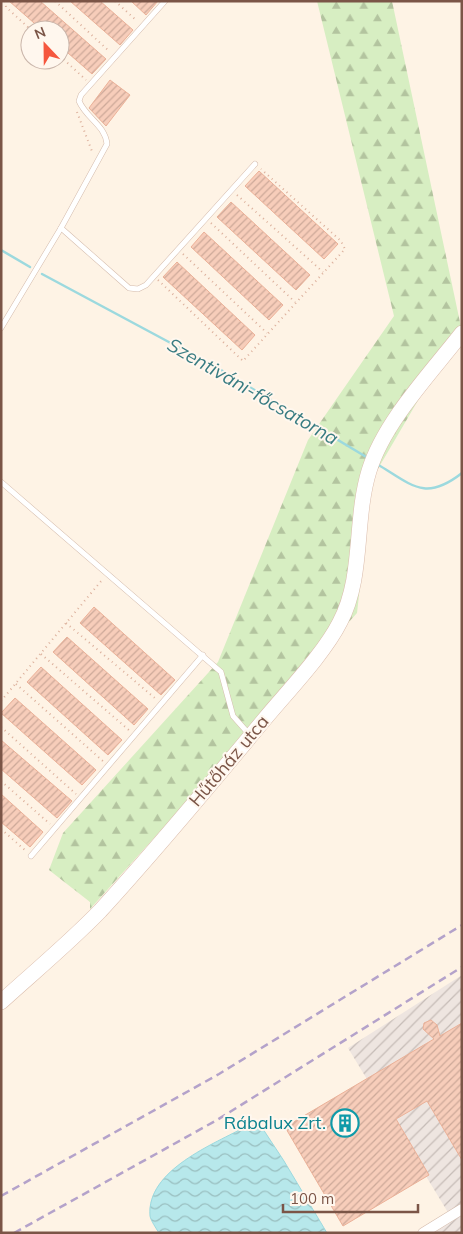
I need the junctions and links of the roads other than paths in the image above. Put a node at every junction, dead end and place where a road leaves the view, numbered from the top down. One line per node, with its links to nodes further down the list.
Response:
1 (165, 1): 3 (lane)
2 (255, 164): 3 (lane)
3 (61, 228): 4 (lane)
4 (1, 328)
5 (462, 333): 8 (street, Hűtőház utca)
6 (1, 482): 7 (lane)
7 (203, 655): 8 (lane); 9 (lane)
8 (251, 736): 10 (street, Hűtőház utca)
9 (31, 856)
10 (1, 1002)
11 (462, 1209): 12 (street)
12 (423, 1233)

